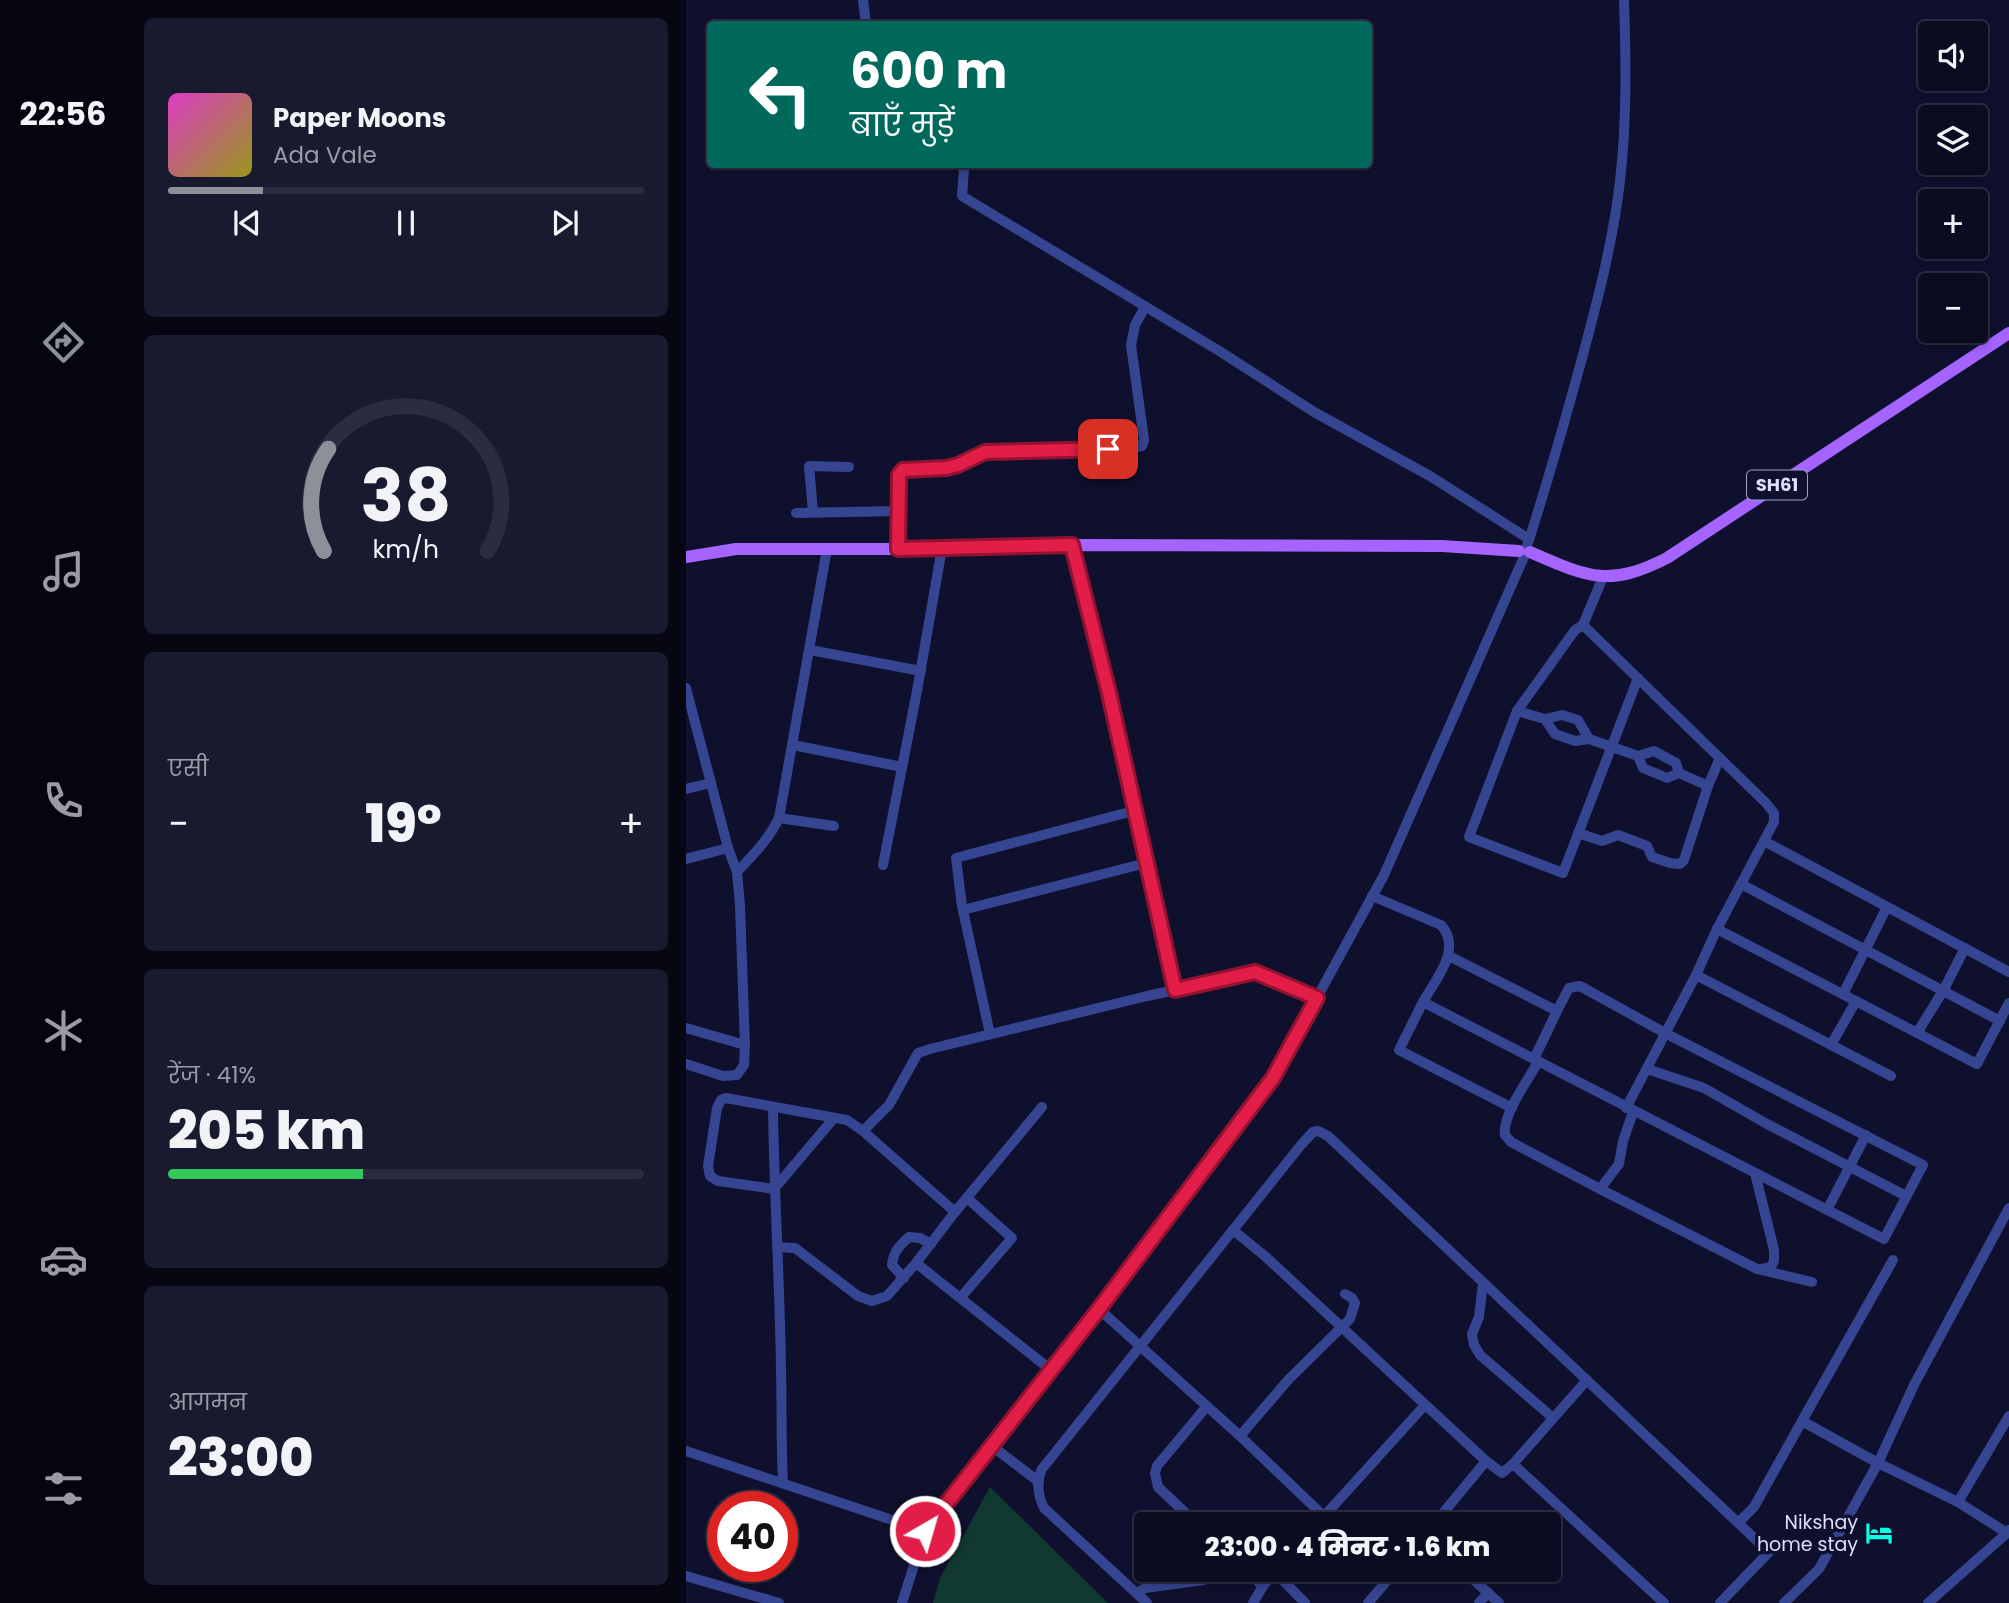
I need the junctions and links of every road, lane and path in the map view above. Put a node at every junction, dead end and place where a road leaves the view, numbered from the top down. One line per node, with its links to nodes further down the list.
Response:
1 (863, 0): 3 (street)
2 (1624, 0): 15 (street)
3 (866, 21)
4 (963, 168): 5 (street)
5 (1145, 307): 8 (street); 15 (street)
6 (2009, 333): 17 (main road, SH61)
7 (849, 467): 9 (street)
8 (899, 510): 9 (street); 14 (street)
9 (813, 512): 10 (street)
10 (796, 513)
11 (1072, 545): 12 (main road, SH61); 15 (main road, SH61); 36 (street)
12 (942, 548): 14 (main road, SH61); 20 (street)
13 (827, 549): 14 (main road, SH61); 16 (main road, SH61); 19 (street)
14 (898, 549)
15 (1526, 549): 17 (main road, SH61); 47 (street)
16 (686, 556)
17 (1603, 577): 18 (street)
18 (1583, 625): 21 (street); 23 (street)
19 (810, 650): 20 (street); 27 (street)
20 (920, 671): 31 (street)
21 (1638, 678): 28 (street); 30 (street)
22 (686, 688): 24 (street)
23 (1517, 711): 25 (street); 39 (street)
24 (690, 715): 33 (street)
25 (1545, 719): 26 (street); 26 (street)
26 (1589, 739): 28 (street)
27 (793, 745): 31 (street); 37 (street)
28 (1612, 746): 29 (street); 39 (street)
29 (1638, 756): 32 (street); 32 (street)
30 (1720, 758): 34 (street); 40 (street)
31 (902, 767): 44 (street)
32 (1679, 773): 34 (street)
33 (711, 783): 35 (street); 41 (street)
34 (1708, 786): 39 (street)
35 (686, 789)
36 (1133, 811): 43 (street); 49 (street)
37 (779, 818): 38 (street); 45 (street)
38 (834, 826)
39 (1578, 833)
40 (1764, 841): 46 (street); 48 (street)
41 (728, 848): 42 (street); 45 (street)
42 (686, 859)
43 (1146, 863): 49 (street); 56 (street)
44 (883, 864)
45 (737, 872): 69 (street)
46 (1741, 884): 50 (street); 52 (street)
47 (1372, 896): 53 (street); 59 (street)
48 (1887, 907): 51 (street); 52 (street)
49 (963, 911): 68 (street)
50 (1717, 929): 55 (street); 58 (street)
51 (1965, 948): 54 (street); 57 (street)
52 (1864, 949): 57 (street); 58 (street)
53 (1449, 956): 61 (street); 63 (street)
54 (2009, 972)
55 (1696, 975): 66 (street); 70 (street)
56 (1175, 990): 59 (street); 68 (street)
57 (1943, 991): 64 (street); 67 (street)
58 (1843, 994): 60 (street)
59 (1317, 998): 102 (street)
60 (1856, 1001): 67 (street); 70 (street)
61 (1423, 1002): 71 (street); 77 (street)
62 (2009, 1003): 64 (street)
63 (1557, 1011): 66 (street); 71 (street)
64 (2000, 1021): 67 (street)
65 (686, 1028): 69 (street)
66 (1665, 1033): 73 (street); 81 (street)
67 (1917, 1033)
68 (990, 1034): 80 (street)
69 (745, 1045): 72 (street)
70 (1831, 1045): 74 (street)
71 (1536, 1061): 77 (street); 78 (street)
72 (686, 1064)
73 (1647, 1069): 78 (street); 82 (street)
74 (1891, 1076)
75 (773, 1107): 79 (street); 84 (street); 84 (street)
76 (1042, 1107): 87 (street)
77 (1512, 1108): 85 (street)
78 (1630, 1110): 83 (street); 85 (street)
79 (834, 1118): 80 (street); 84 (street)
80 (863, 1131): 90 (street)
81 (1866, 1135): 82 (street); 86 (street)
82 (1849, 1168): 86 (street); 89 (street)
83 (1755, 1173): 89 (street); 96 (street)
84 (774, 1189): 93 (street)
85 (1600, 1189): 96 (street)
86 (1906, 1196): 89 (street)
87 (967, 1198): 90 (street); 101 (street)
88 (2009, 1208): 116 (street)
89 (1827, 1210)
90 (955, 1212): 92 (street)
91 (1233, 1230): 99 (street); 103 (street); 104 (street)
92 (931, 1244): 95 (street); 97 (street)
93 (777, 1247): 97 (street); 119 (street)
94 (1893, 1260): 111 (street)
95 (916, 1264): 97 (street); 101 (street)
96 (1757, 1269): 98 (street)
97 (904, 1278)
98 (1812, 1282)
99 (1483, 1283): 106 (street); 110 (street)
100 (1345, 1294): 103 (street)
101 (961, 1297): 105 (street)
102 (1099, 1309): 104 (street); 105 (street)
103 (1342, 1328): 107 (street); 112 (street)
104 (1141, 1347): 108 (street); 118 (street)
105 (1051, 1370): 113 (street)
106 (1587, 1380): 110 (street); 125 (street)
107 (1425, 1405): 115 (street); 123 (street)
108 (1207, 1406): 112 (street); 121 (street)
109 (2009, 1416): 120 (street)
110 (1553, 1418): 117 (street)
111 (1802, 1421): 116 (street); 125 (street)
112 (1240, 1436): 122 (street)
113 (992, 1446): 118 (street); 126 (street)
114 (686, 1451): 119 (street)
115 (1486, 1461): 117 (street); 124 (street)
116 (1878, 1463): 120 (street); 148 (street)
117 (1513, 1464): 146 (street)
118 (1039, 1482): 136 (street)
119 (782, 1483): 126 (street)
120 (1958, 1502): 127 (street)
121 (1184, 1512)
122 (1314, 1512)
123 (1333, 1512)
124 (1444, 1512)
125 (1738, 1522): 147 (street)
126 (925, 1531): 139 (street)
127 (2008, 1532): 149 (street)
128 (686, 1576): 138 (street)
129 (1189, 1582): 136 (street)
130 (1259, 1582): 135 (street)
131 (1266, 1582): 135 (street)
132 (1286, 1582): 142 (street)
133 (1385, 1582): 143 (street)
134 (1476, 1582): 137 (street)
135 (1263, 1586): 141 (street)
136 (1137, 1593): 140 (street)
137 (1488, 1593): 144 (street); 145 (street)
138 (773, 1602)
139 (902, 1603)
140 (1147, 1603)
141 (1253, 1603)
142 (1305, 1603)
143 (1368, 1603)
144 (1479, 1603)
145 (1499, 1603)
146 (1664, 1603)
147 (1720, 1603)
148 (1784, 1603)
149 (1928, 1603)

